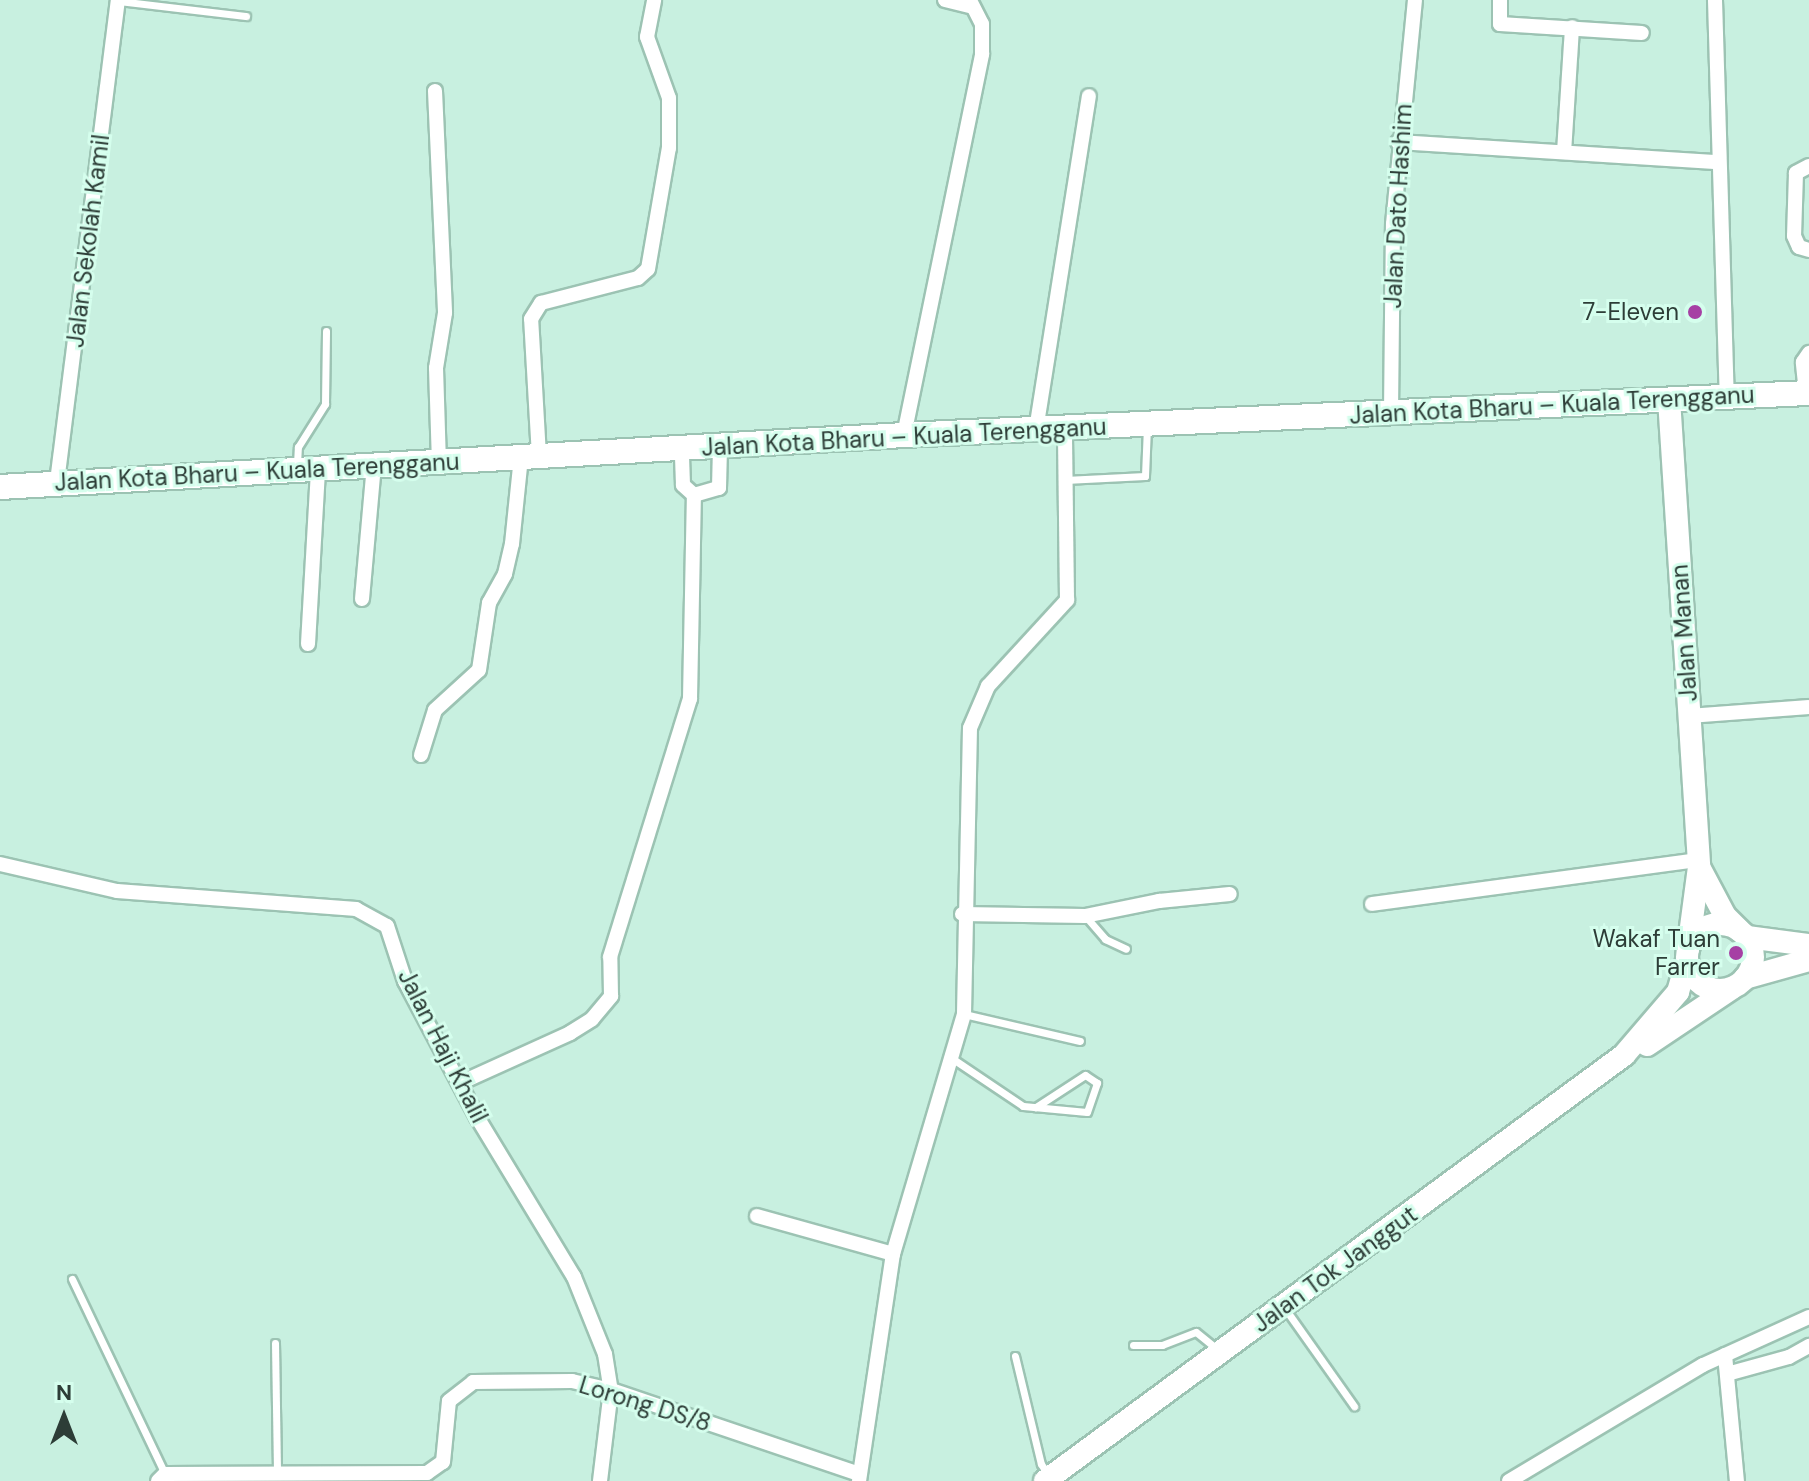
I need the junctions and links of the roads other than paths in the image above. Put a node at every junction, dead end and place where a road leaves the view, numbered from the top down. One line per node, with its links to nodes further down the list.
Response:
1 (118, 0): 8 (lane); 35 (street, Jalan Sekolah Kamil)
2 (654, 0): 30 (street)
3 (945, 0): 7 (street)
4 (1415, 0): 13 (street, Jalan Dato Hashim)
5 (1500, 0): 9 (street)
6 (1715, 0): 15 (street)
7 (969, 3): 27 (street)
8 (246, 16)
9 (1572, 27): 10 (street); 14 (street)
10 (1642, 33)
11 (435, 91): 31 (street)
12 (1089, 96): 26 (street)
13 (1398, 142): 14 (street); 23 (street, Jalan Dato Hashim)
14 (1564, 152): 15 (street)
15 (1718, 162): 21 (street)
16 (1809, 166): 17 (street)
17 (1809, 250)
18 (326, 331): 33 (lane)
19 (1809, 353): 20 (street)
20 (1808, 393): 21 (main road, Jalan Kota Bharu – Kuala Terengganu)
21 (1727, 397): 22 (main road, Jalan Kota Bharu – Kuala Terengganu)
22 (1669, 399): 23 (main road, Jalan Kota Bharu – Kuala Terengganu); 41 (main road, Jalan Manan)
23 (1391, 412): 24 (main road, Jalan Kota Bharu – Kuala Terengganu)
24 (1147, 424): 25 (main road, Jalan Kota Bharu – Kuala Terengganu); 34 (lane)
25 (1065, 428): 26 (main road, Jalan Kota Bharu – Kuala Terengganu); 34 (street)
26 (1036, 430): 27 (main road, Jalan Kota Bharu – Kuala Terengganu)
27 (904, 435): 28 (main road, Jalan Kota Bharu – Kuala Terengganu)
28 (720, 446): 29 (main road, Jalan Kota Bharu – Kuala Terengganu); 37 (street)
29 (682, 449): 30 (main road, Jalan Kota Bharu – Kuala Terengganu); 37 (street)
30 (530, 457): 31 (main road, Jalan Kota Bharu – Kuala Terengganu); 42 (street)
31 (439, 462): 32 (main road, Jalan Kota Bharu – Kuala Terengganu)
32 (374, 465): 33 (main road, Jalan Kota Bharu – Kuala Terengganu); 38 (street)
33 (308, 469): 35 (main road, Jalan Kota Bharu – Kuala Terengganu); 39 (street)
34 (1065, 480): 47 (street)
35 (57, 482): 36 (main road, Jalan Kota Bharu – Kuala Terengganu)
36 (0, 487)
37 (694, 495): 59 (street)
38 (362, 599)
39 (308, 644)
40 (1809, 707): 41 (street)
41 (1689, 716): 43 (main road, Jalan Manan)
42 (421, 755)
43 (1699, 863): 46 (street); 49 (main road, Jalan Manan); 52 (main road, Jalan Manan)
44 (0, 864): 59 (street, Jalan Haji Khalil)
45 (1230, 894): 48 (street)
46 (1372, 904)
47 (962, 914): 48 (street); 55 (street)
48 (1085, 916): 51 (lane)
49 (1743, 934): 50 (main road); 52 (main road); 54 (main road)
50 (1809, 945)
51 (1126, 949)
52 (1688, 955): 54 (main road); 57 (main road, Jalan Tok Janggut)
53 (1809, 960): 54 (main road)
54 (1741, 982): 57 (main road, Jalan Tok Janggut)
55 (964, 1014): 56 (lane); 58 (street)
56 (1080, 1041)
57 (1624, 1055): 64 (main road, Jalan Tok Janggut)
58 (953, 1059): 60 (lane); 62 (street)
59 (460, 1083): 73 (street, Jalan Haji Khalil)
60 (1036, 1107): 60 (lane)
61 (757, 1216): 62 (street)
62 (893, 1254): 77 (street)
63 (72, 1279): 76 (lane)
64 (1285, 1308): 69 (main road, Jalan Tok Janggut); 74 (lane)
65 (1806, 1318): 68 (street); 70 (street)
66 (275, 1343): 75 (lane)
67 (1133, 1345): 69 (lane)
68 (1809, 1345): 72 (street)
69 (1221, 1354): 78 (main road, Jalan Tok Janggut)
70 (1725, 1355): 72 (street); 80 (street)
71 (1015, 1356): 78 (lane)
72 (1727, 1374): 81 (street)
73 (611, 1390): 75 (street, Lorong DS/8); 77 (street, Lorong DS/8); 79 (street, Jalan Haji Khalil)
74 (1354, 1406)
75 (277, 1474): 76 (street, Lorong DS/8)
76 (162, 1477)
77 (859, 1477)
78 (1047, 1479)
79 (600, 1481)
80 (1509, 1481)
81 (1737, 1481)

